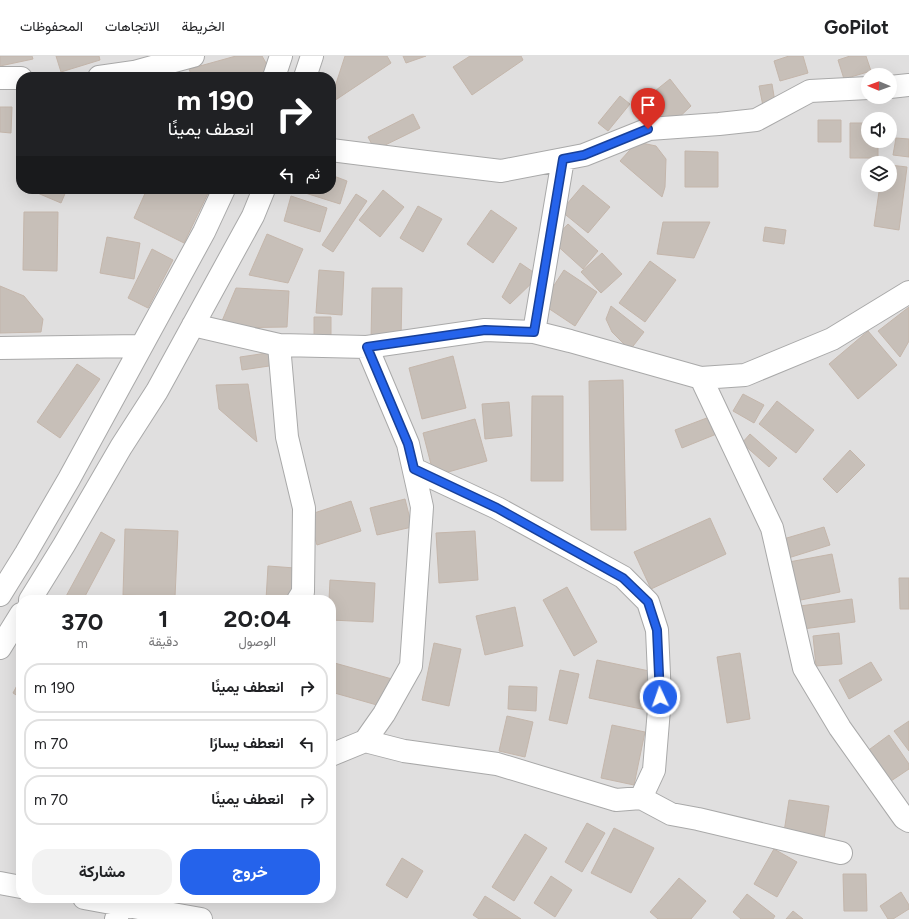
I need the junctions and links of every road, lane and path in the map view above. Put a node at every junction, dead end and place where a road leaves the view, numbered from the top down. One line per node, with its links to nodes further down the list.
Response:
1 (193, 56): 4 (street)
2 (280, 56): 6 (street)
3 (312, 56): 7 (street)
4 (131, 64): 5 (street)
5 (111, 72)
6 (275, 72)
7 (307, 72)
8 (0, 78): 9 (street)
9 (16, 78)
10 (909, 85): 11 (street)
11 (897, 86)
12 (861, 88): 14 (street)
13 (336, 151): 14 (street)
14 (563, 159): 19 (street)
15 (222, 194): 21 (street)
16 (262, 194): 18 (street)
17 (909, 292): 24 (street)
18 (193, 325): 20 (street); 27 (street)
19 (534, 332): 22 (street); 24 (street)
20 (279, 344): 22 (street); 28 (street)
21 (141, 346): 23 (street); 26 (street)
22 (367, 347): 25 (street)
23 (0, 348)
24 (701, 378): 34 (street)
25 (414, 469): 31 (street); 33 (street)
26 (0, 595)
27 (33, 595)
28 (300, 595)
29 (16, 622): 30 (street)
30 (0, 648)
31 (365, 741): 32 (street); 33 (street)
32 (336, 753)
33 (641, 798): 35 (street)
34 (909, 821)
35 (841, 853)
36 (0, 883): 37 (street)
37 (16, 886)
38 (106, 903): 39 (street)
39 (123, 907): 40 (street)
40 (201, 919)

